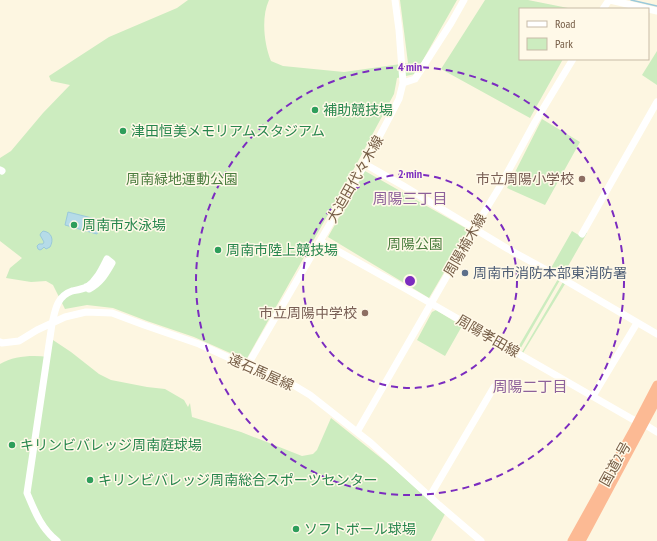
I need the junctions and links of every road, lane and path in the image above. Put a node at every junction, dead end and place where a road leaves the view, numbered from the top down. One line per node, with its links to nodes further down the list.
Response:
1 (395, 0): 6 (street, 大迫田代々木線)
2 (464, 0): 6 (street)
3 (609, 0): 4 (street)
4 (644, 8)
5 (572, 60): 9 (street, 周陽楠木線)
6 (402, 83): 8 (street, 大迫田代々木線)
7 (657, 102): 10 (street)
8 (365, 164): 9 (street); 11 (street, 大迫田代々木線)
9 (474, 229): 13 (street, 周陽楠木線); 14 (street)
10 (582, 234)
11 (320, 241): 13 (street, 周陽孝田線); 18 (street, 大迫田代々木線)
12 (86, 287): 15 (street)
13 (431, 304): 21 (street, 周陽孝田線); 24 (street, 周陽楠木線)
14 (637, 322): 16 (street); 21 (street)
15 (52, 324): 17 (street, 遠石馬屋線); 18 (street, 遠石馬屋線); 27 (street)
16 (657, 334)
17 (0, 342)
18 (247, 366): 24 (street, 遠石馬屋線)
19 (657, 385): 23 (highway, 国道2号)
20 (494, 387): 26 (street)
21 (593, 396): 23 (street, 周陽孝田線)
22 (657, 399): 23 (highway, 国道2号)
23 (641, 423): 25 (street, 周陽孝田線); 29 (highway, 国道2号); 30 (highway, 国道2号)
24 (357, 432): 26 (street, 遠石馬屋線)
25 (657, 432)
26 (430, 496): 28 (street, 遠石馬屋線)
27 (57, 541)
28 (481, 541)
29 (572, 541)
30 (581, 541)

